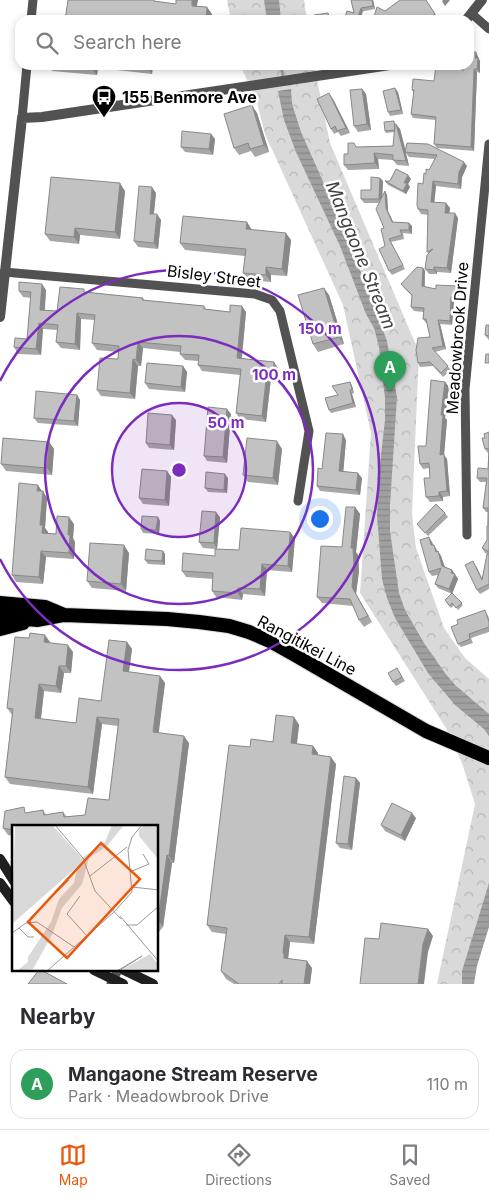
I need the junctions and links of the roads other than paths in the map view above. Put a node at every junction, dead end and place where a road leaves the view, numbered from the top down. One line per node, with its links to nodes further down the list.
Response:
1 (33, 0): 3 (street)
2 (482, 0): 4 (street)
3 (32, 15)
4 (471, 15)
5 (474, 20): 6 (street)
6 (489, 29)
7 (27, 70): 9 (street)
8 (355, 70): 9 (street)
9 (22, 118): 11 (street)
10 (489, 144): 14 (street, Meadowbrook Drive)
11 (4, 272): 12 (street); 13 (street, Bisley Street)
12 (0, 317)
13 (298, 501)
14 (467, 536)
15 (0, 604): 16 (highway, Rangitikei Line)
16 (64, 615): 18 (highway, Rangitikei Line); 20 (highway, Rangitikei Line)
17 (0, 617): 18 (highway, Rangitikei Line)
18 (38, 620): 19 (highway)
19 (0, 629)
20 (484, 756)
21 (0, 859): 22 (main road)
22 (12, 879)
23 (1, 888): 24 (main road)
24 (12, 900)
25 (99, 972): 27 (main road)
26 (128, 972): 28 (main road)
27 (116, 979)
28 (153, 984)

